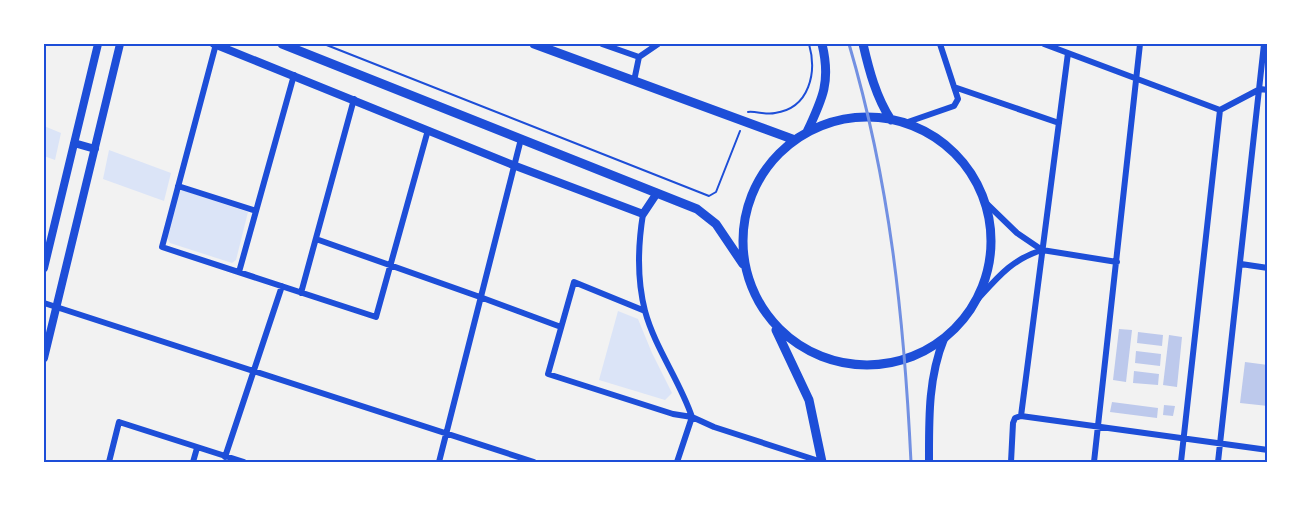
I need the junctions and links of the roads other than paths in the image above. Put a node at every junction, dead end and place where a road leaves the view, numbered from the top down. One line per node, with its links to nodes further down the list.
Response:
1 (98, 44): 30 (street)
2 (120, 44): 31 (street)
3 (215, 44): 16 (street); 33 (street)
4 (282, 44): 28 (main road)
5 (534, 44): 18 (main road)
6 (602, 44): 15 (street)
7 (658, 44): 15 (street)
8 (822, 44): 27 (main road)
9 (863, 44): 23 (main road)
10 (940, 44): 19 (street)
11 (1044, 44): 14 (street)
12 (1140, 44): 17 (street)
13 (1264, 44): 20 (street)
14 (1068, 53): 17 (street); 25 (street)
15 (639, 57): 18 (street)
16 (294, 75): 21 (street); 36 (street)
17 (1136, 77): 22 (street); 40 (street)
18 (634, 81): 29 (main road)
19 (954, 87): 24 (street); 25 (street)
20 (1264, 90): 22 (street); 41 (street)
21 (354, 99): 26 (street); 38 (street)
22 (1220, 110): 63 (street)
23 (891, 120): 24 (main road); 27 (main road)
24 (905, 123): 35 (main road)
25 (1059, 123): 39 (street)
26 (428, 130): 32 (street); 42 (street)
27 (807, 132): 29 (main road)
28 (521, 139): 32 (street); 34 (main road)
29 (795, 140): 43 (main road)
30 (74, 143): 31 (street); 44 (street)
31 (95, 149): 52 (street)
32 (513, 165): 37 (street); 49 (street)
33 (178, 186): 36 (street); 46 (street)
34 (657, 193): 37 (street); 43 (main road)
35 (985, 202): 39 (street); 50 (main road)
36 (256, 211): 46 (street)
37 (643, 214): 53 (street)
38 (316, 239): 42 (street); 48 (street)
39 (1042, 250): 40 (street); 50 (street); 59 (street)
40 (1117, 262): 61 (street)
41 (1241, 264): 45 (street); 64 (street)
42 (390, 265): 48 (street); 49 (street)
43 (745, 267): 54 (main road)
44 (44, 268)
45 (1268, 268)
46 (239, 272): 47 (street)
47 (282, 286): 48 (street); 58 (street)
48 (301, 293)
49 (480, 297): 55 (street); 62 (street)
50 (977, 300): 56 (main road)
51 (44, 303): 52 (street)
52 (56, 307): 57 (street); 58 (street)
53 (645, 311): 55 (street); 60 (street)
54 (769, 318): 56 (main road); 74 (main road)
55 (561, 327): 60 (street)
56 (944, 339): 75 (street)
57 (44, 358)
58 (254, 371): 62 (street); 67 (street)
59 (1021, 416): 61 (street); 76 (street)
60 (692, 417): 73 (street); 74 (street)
61 (1098, 428): 63 (street); 77 (street)
62 (446, 434): 71 (street); 72 (street)
63 (1184, 440): 64 (street); 78 (street)
64 (1220, 444): 66 (street); 79 (street)
65 (197, 448): 67 (street); 68 (street); 69 (street)
66 (1268, 450)
67 (225, 457): 70 (street)
68 (109, 462)
69 (193, 462)
70 (244, 462)
71 (439, 462)
72 (534, 462)
73 (677, 462)
74 (822, 462)
75 (929, 462)
76 (1011, 462)
77 (1094, 462)
78 (1181, 462)
79 (1218, 462)

